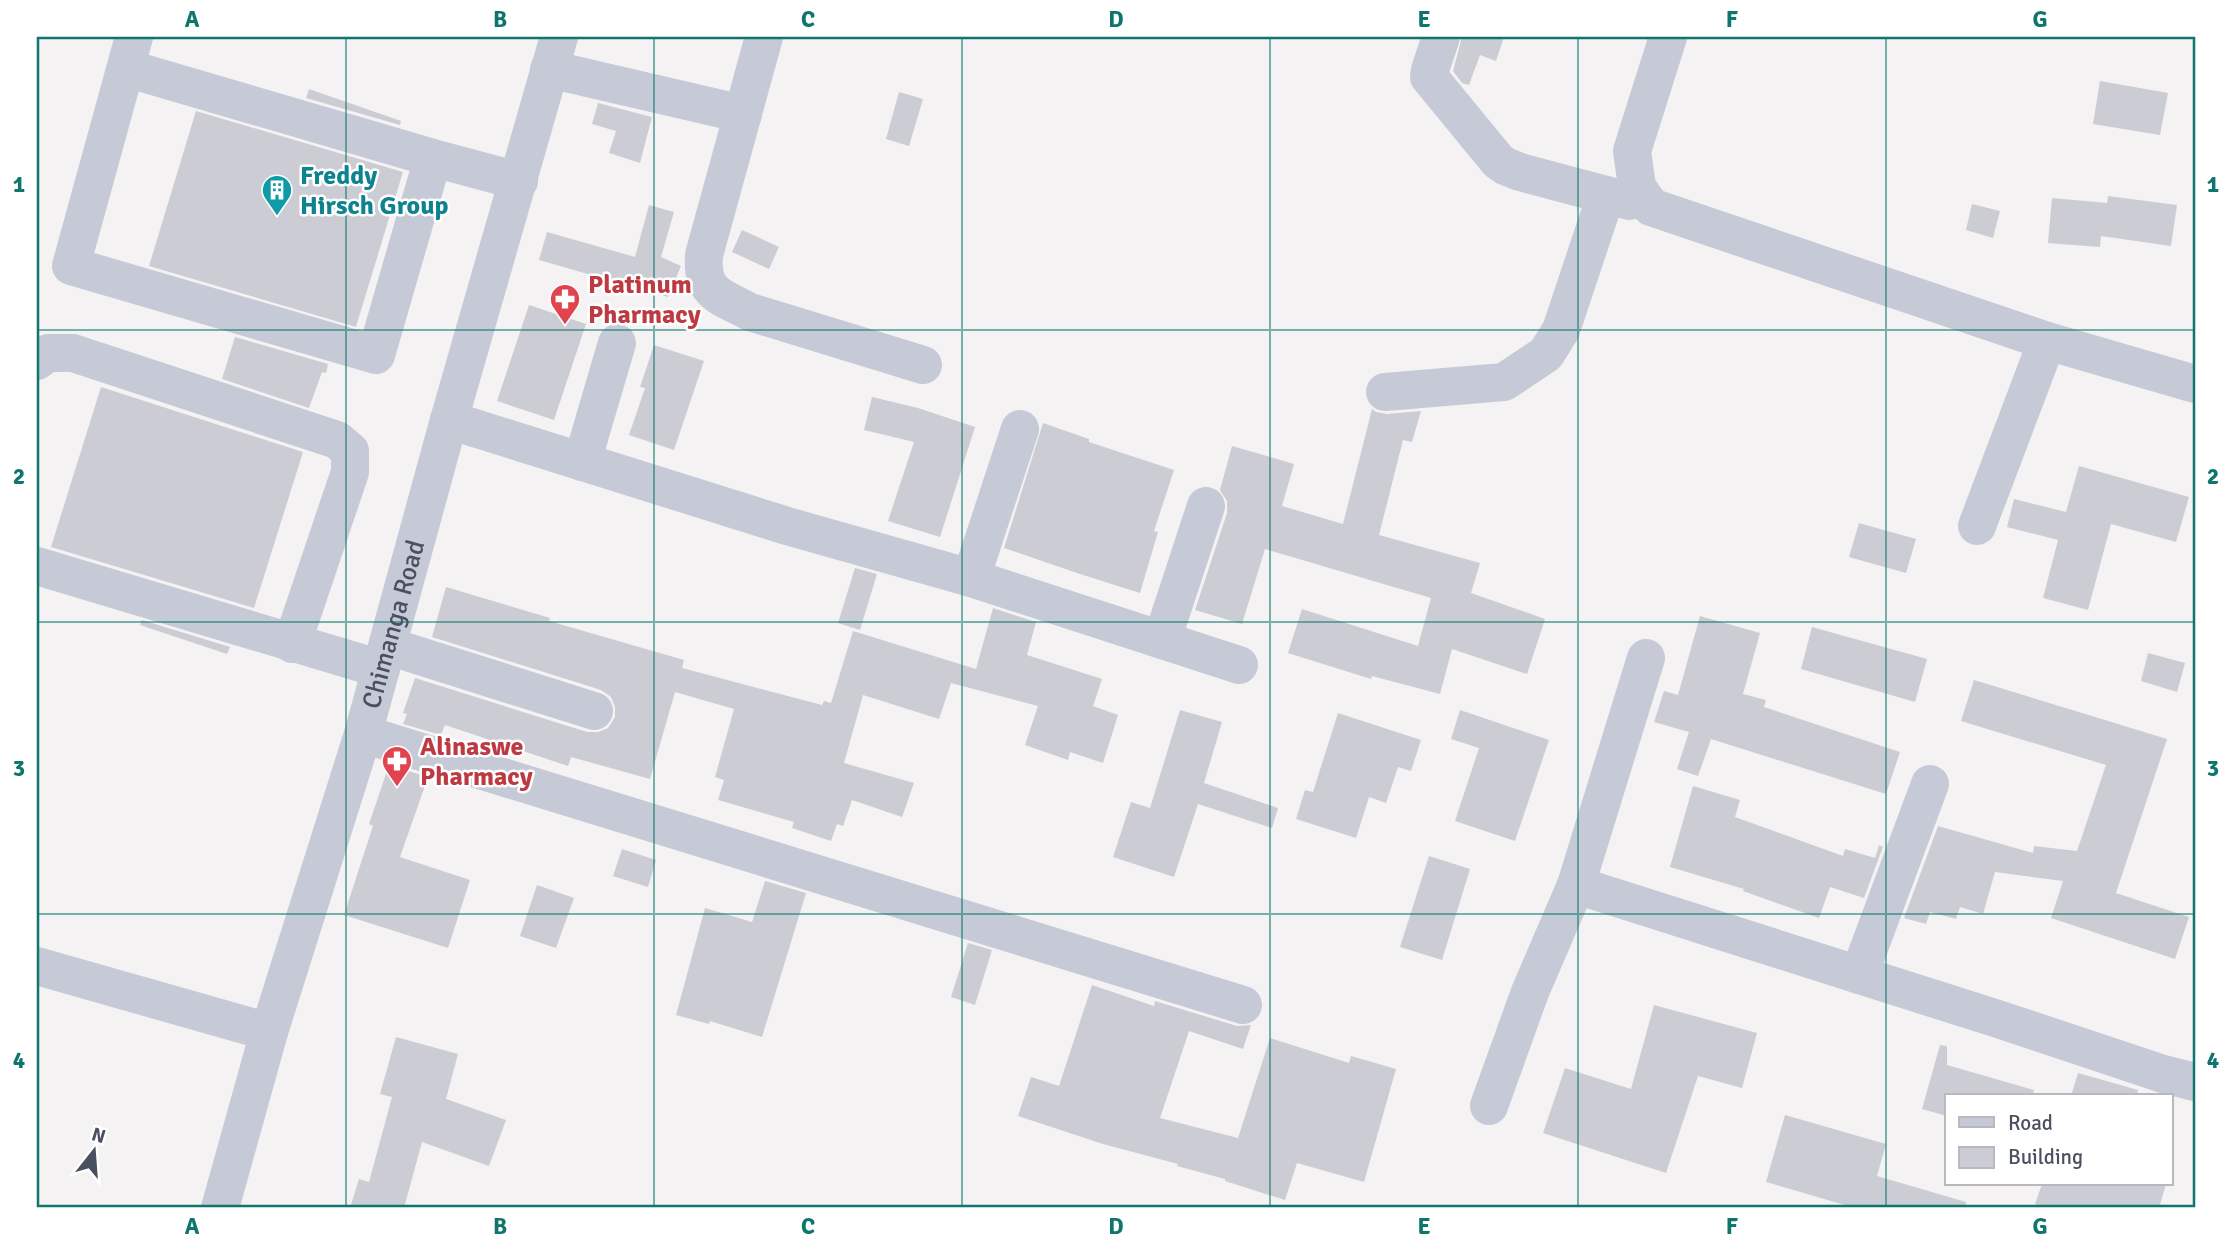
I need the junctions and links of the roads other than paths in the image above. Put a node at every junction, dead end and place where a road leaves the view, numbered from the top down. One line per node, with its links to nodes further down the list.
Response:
1 (764, 37): 6 (street)
2 (1441, 37): 9 (street)
3 (1668, 37): 10 (street)
4 (130, 52): 7 (street); 7 (street)
5 (554, 53): 6 (street); 8 (street, Chimanga Road)
6 (743, 114): 14 (street)
7 (433, 158): 8 (street)
8 (519, 181): 17 (street, Chimanga Road)
9 (1606, 195): 10 (street); 16 (street)
10 (1651, 207): 11 (street)
11 (2047, 341): 15 (street); 21 (street)
12 (617, 343): 19 (street)
13 (37, 361): 25 (street)
14 (923, 365)
15 (2195, 384)
16 (1385, 392)
17 (449, 420): 19 (street); 26 (street, Chimanga Road)
18 (1020, 429): 23 (street)
19 (582, 462): 23 (street)
20 (1206, 506): 24 (street)
21 (1977, 526)
22 (37, 566): 25 (street)
23 (971, 578): 24 (street)
24 (1162, 640): 28 (street)
25 (292, 644): 26 (street)
26 (384, 657): 29 (street); 30 (street, Chimanga Road)
27 (1646, 658): 32 (street)
28 (1239, 665)
29 (594, 711)
30 (363, 734): 35 (street); 36 (street, Chimanga Road)
31 (1930, 784): 34 (street)
32 (1576, 885): 34 (street); 38 (street)
33 (37, 965): 36 (street)
34 (1859, 975): 37 (street)
35 (1243, 1005)
36 (270, 1032): 39 (street, Chimanga Road)
37 (2195, 1082)
38 (1489, 1106)
39 (220, 1208)

